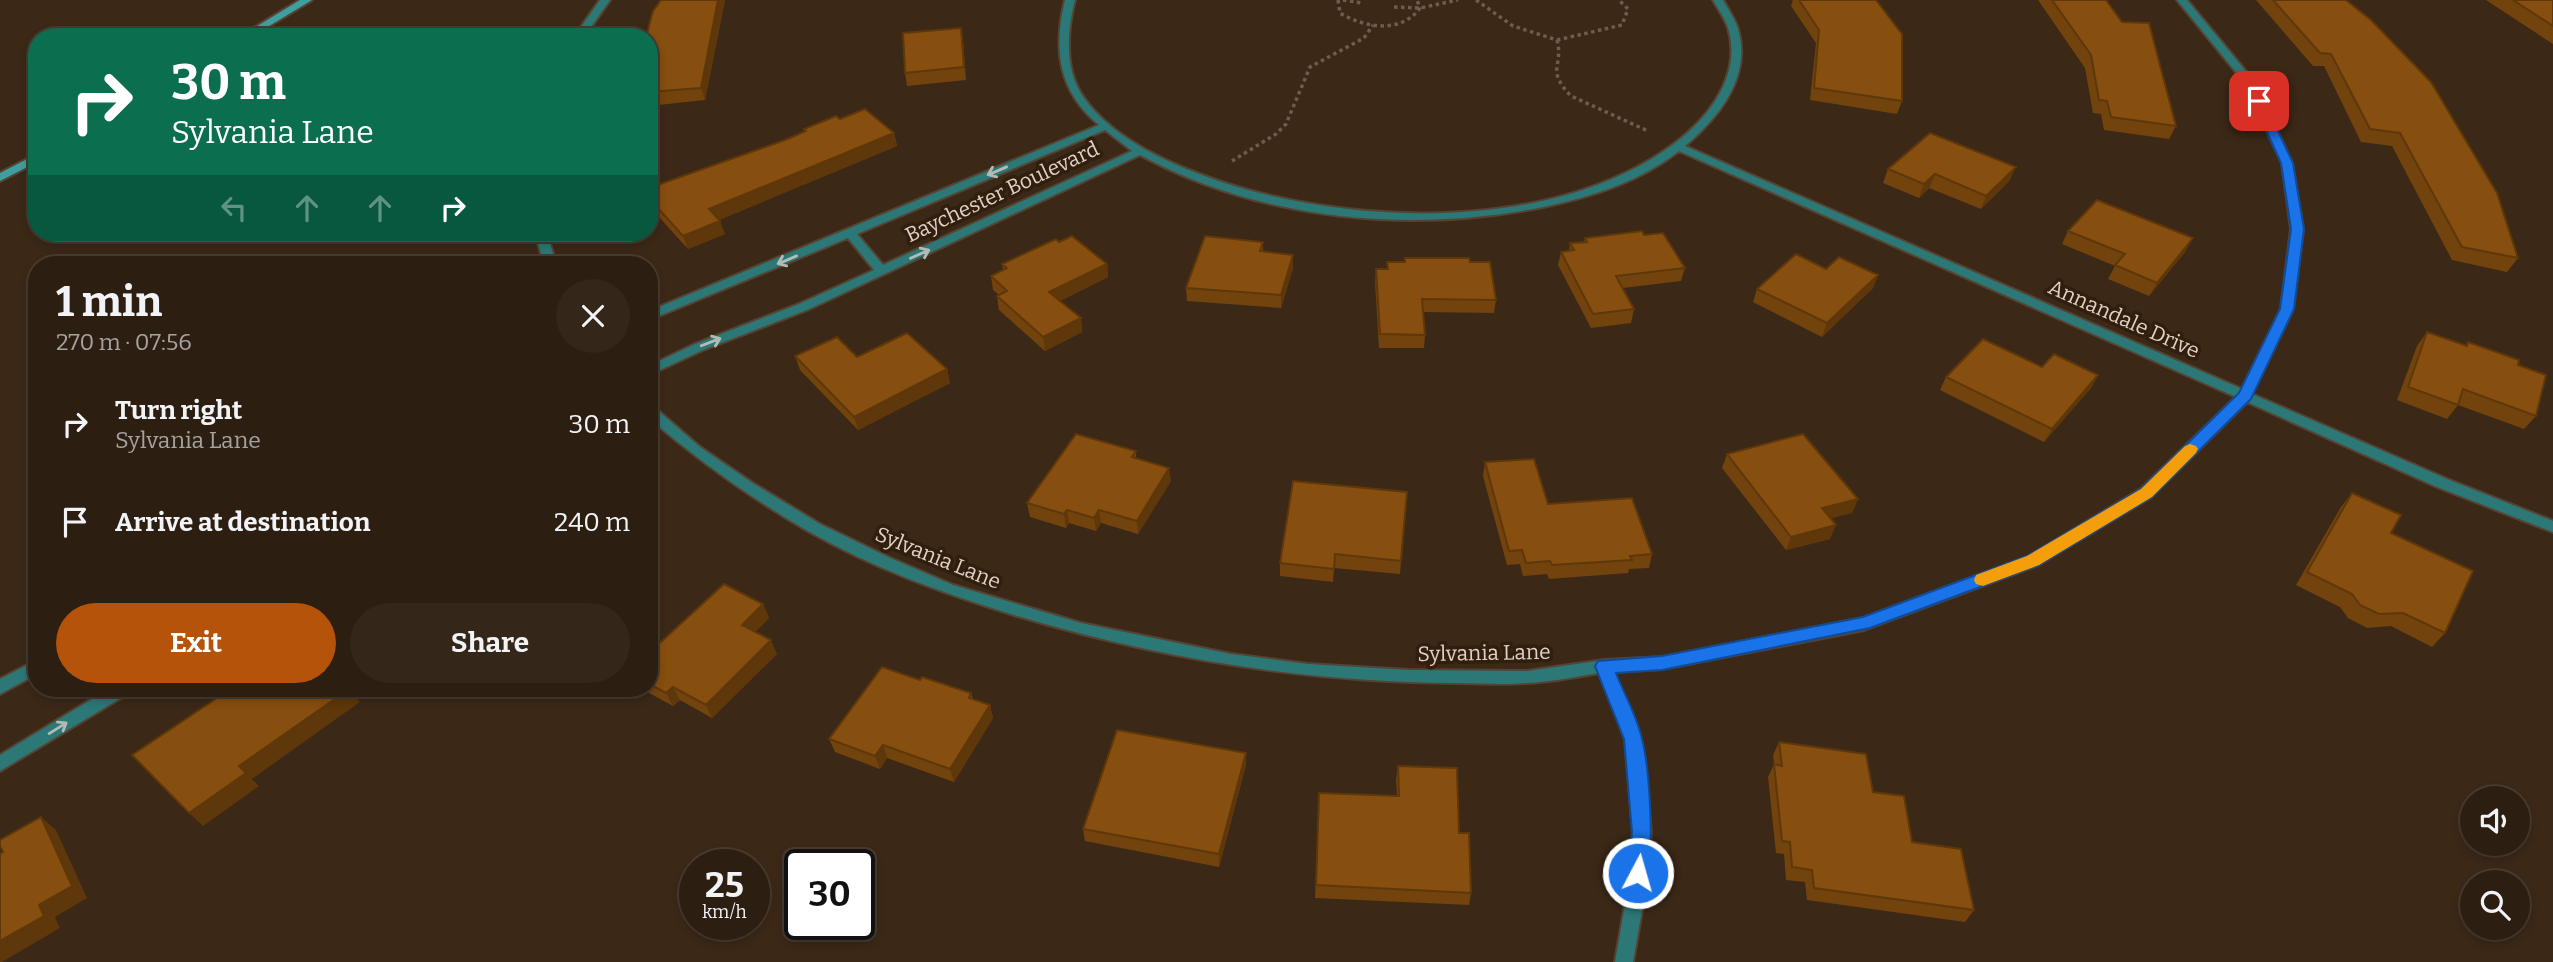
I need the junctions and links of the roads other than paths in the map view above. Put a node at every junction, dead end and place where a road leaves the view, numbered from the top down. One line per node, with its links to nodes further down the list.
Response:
1 (307, 0): 6 (street)
2 (605, 0): 7 (street)
3 (1070, 0): 8 (street)
4 (1718, 0): 9 (street)
5 (2182, 0): 17 (street, Sylvania Lane)
6 (259, 28)
7 (585, 28)
8 (1105, 126): 10 (street); 13 (street, Baychester Boulevard, one-way to 13)
9 (1679, 147): 10 (street); 17 (street, Annandale Drive)
10 (1140, 151): 14 (street, Baychester Boulevard, one-way to 10)
11 (28, 162): 12 (street)
12 (0, 178)
13 (850, 233): 14 (street); 15 (street, Baychester Boulevard, one-way to 15)
14 (881, 271): 16 (street, Baychester Boulevard, one-way to 14)
15 (658, 312)
16 (658, 367)
17 (2245, 396): 19 (street, Annandale Drive); 20 (street, Sylvania Lane)
18 (658, 418): 20 (street, Sylvania Lane)
19 (2553, 527)
20 (1604, 666): 25 (street)
21 (28, 671): 22 (street)
22 (0, 687)
23 (108, 697): 24 (street, one-way to 23)
24 (0, 764)
25 (1624, 962)

